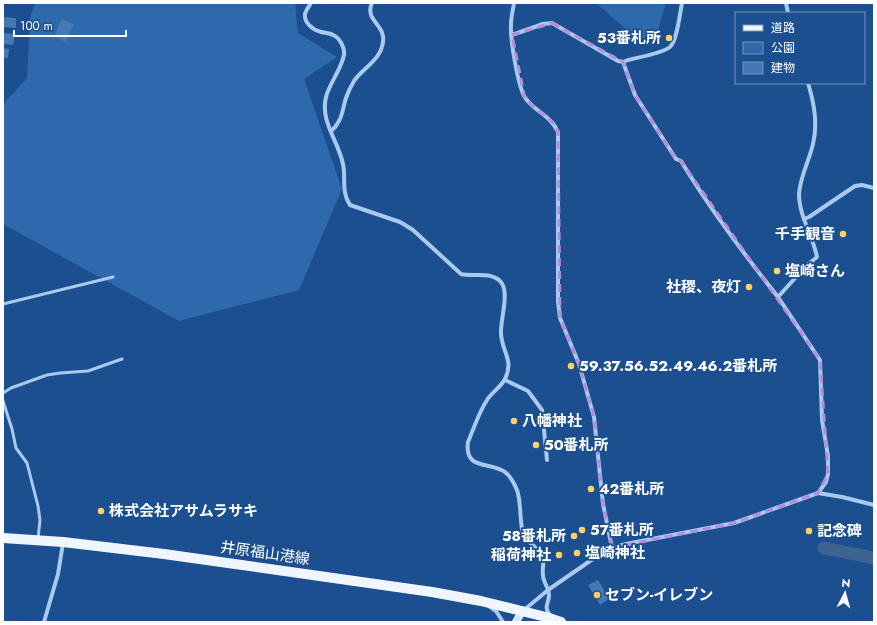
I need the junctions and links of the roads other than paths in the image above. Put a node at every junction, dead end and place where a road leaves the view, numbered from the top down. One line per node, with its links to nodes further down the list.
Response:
1 (311, 3): 8 (street)
2 (372, 3): 8 (street)
3 (514, 3): 5 (street)
4 (682, 3): 6 (street)
5 (512, 34): 6 (street); 24 (street)
6 (623, 62): 12 (street)
7 (808, 84): 10 (street)
8 (331, 131): 15 (street)
9 (874, 188): 10 (street)
10 (804, 219): 12 (street)
11 (113, 277): 13 (lane)
12 (778, 297): 19 (street)
13 (3, 304)
14 (122, 359): 16 (lane)
15 (505, 380): 18 (street); 25 (street)
16 (3, 393)
17 (3, 401): 22 (lane)
18 (547, 460)
19 (818, 493): 20 (street); 24 (street)
20 (874, 505)
21 (3, 538): 22 (main road, 井原福山港線)
22 (38, 541): 23 (main road, 井原福山港線)
23 (63, 542): 26 (main road, 井原福山港線); 28 (street)
24 (612, 548): 25 (street)
25 (548, 590): 27 (street); 33 (street)
26 (481, 601): 27 (main road, 井原福山港線); 29 (street)
27 (522, 611): 30 (street); 31 (main road, 井原福山港線); 32 (main road, 井原福山港線)
28 (44, 622)
29 (503, 622)
30 (516, 622)
31 (542, 622)
32 (561, 622)
33 (567, 622)

